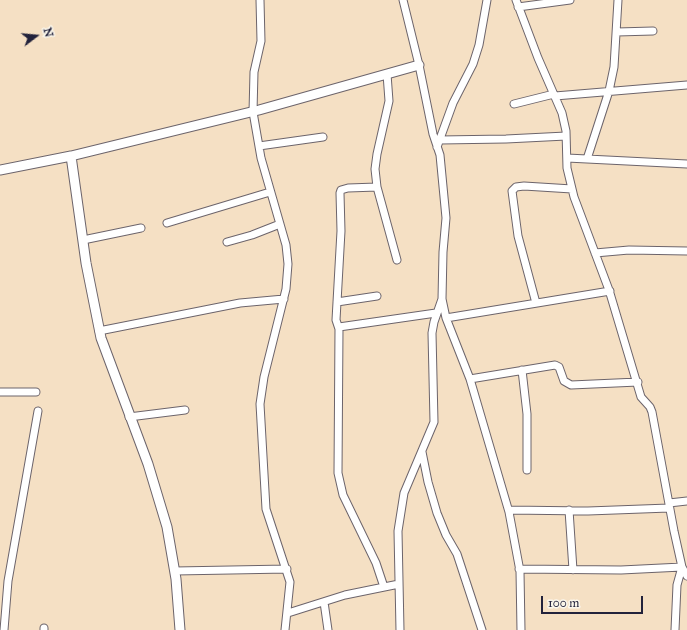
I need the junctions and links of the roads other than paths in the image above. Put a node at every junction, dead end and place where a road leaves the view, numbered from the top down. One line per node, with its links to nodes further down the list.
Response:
1 (260, 0): 15 (street)
2 (403, 0): 9 (street)
3 (487, 0): 18 (street)
4 (570, 0): 6 (street)
5 (618, 0): 8 (street)
6 (517, 3): 13 (street)
7 (653, 31): 8 (street)
8 (617, 32): 12 (street)
9 (419, 65): 10 (street); 18 (street)
10 (387, 74): 15 (street); 25 (street)
11 (687, 85): 12 (street)
12 (609, 91): 13 (street); 22 (street)
13 (554, 95): 14 (street); 16 (street)
14 (514, 104)
15 (253, 112): 19 (street); 20 (street)
16 (566, 136): 18 (street); 21 (street)
17 (322, 137): 19 (street)
18 (438, 143): 39 (street)
19 (259, 146): 27 (street)
20 (71, 156): 24 (street); 31 (street)
21 (567, 158): 22 (street); 26 (street)
22 (587, 160): 23 (street)
23 (687, 164)
24 (0, 170)
25 (377, 187): 35 (street); 40 (street)
26 (572, 189): 34 (street); 41 (street)
27 (270, 192): 28 (street); 29 (street)
28 (167, 223)
29 (280, 224): 32 (street); 38 (street)
30 (141, 228): 31 (street)
31 (83, 240): 45 (street)
32 (227, 242)
33 (687, 251): 34 (street)
34 (595, 253): 36 (street)
35 (397, 260)
36 (610, 291): 41 (street); 48 (street)
37 (377, 296): 40 (street)
38 (284, 299): 45 (street); 61 (street)
39 (442, 299): 42 (street); 43 (street)
40 (337, 302): 44 (street)
41 (536, 303): 43 (street)
42 (436, 313): 44 (street); 54 (street)
43 (446, 318): 47 (street)
44 (339, 327): 67 (street)
45 (99, 331): 53 (street)
46 (522, 370): 47 (street); 48 (street); 55 (street)
47 (470, 379): 58 (street)
48 (638, 382): 57 (street)
49 (0, 392): 50 (street)
50 (36, 392)
51 (185, 410): 53 (street)
52 (38, 411): 70 (street)
53 (129, 417): 64 (street)
54 (422, 452): 66 (street); 75 (street)
55 (527, 470)
56 (687, 502): 57 (street)
57 (669, 506): 59 (street); 60 (street)
58 (509, 510): 59 (street); 62 (street)
59 (568, 510): 63 (street)
60 (684, 564): 63 (street); 65 (street); 77 (street)
61 (287, 569): 64 (street); 69 (street)
62 (520, 569): 63 (street); 76 (street)
63 (573, 570)
64 (175, 571): 71 (street)
65 (687, 576)
66 (399, 584): 67 (street); 74 (street)
67 (384, 587): 68 (street)
68 (324, 602): 69 (street); 73 (street)
69 (288, 613): 72 (street)
70 (4, 630)
71 (180, 630)
72 (285, 630)
73 (328, 630)
74 (400, 630)
75 (482, 630)
76 (521, 630)
77 (675, 630)

